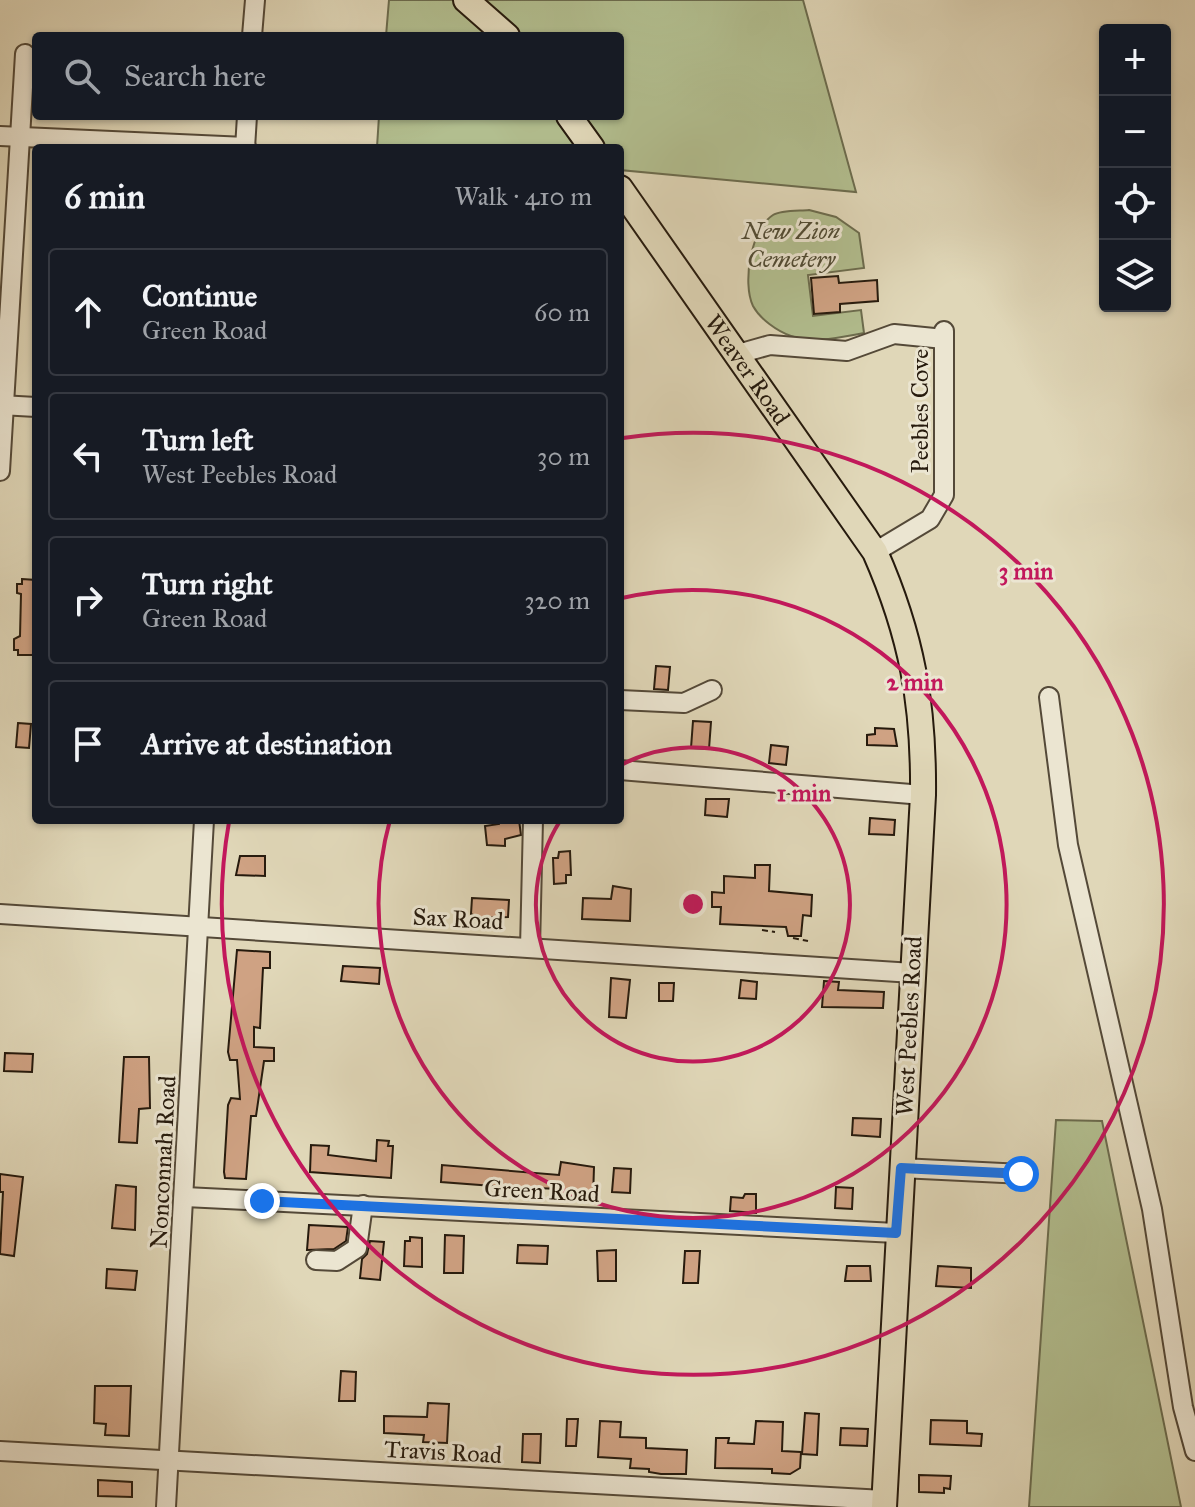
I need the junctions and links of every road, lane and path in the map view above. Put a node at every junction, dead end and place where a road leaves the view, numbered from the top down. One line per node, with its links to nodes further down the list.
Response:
1 (255, 0): 3 (street)
2 (466, 0): 4 (main road)
3 (252, 32)
4 (502, 32)
5 (25, 54): 9 (street)
6 (247, 120): 11 (street)
7 (572, 120): 12 (main road)
8 (0, 136): 9 (street)
9 (20, 137): 10 (street); 15 (street)
10 (164, 144)
11 (246, 144)
12 (589, 144)
13 (624, 200): 14 (main road, Weaver Road)
14 (738, 354): 18 (main road, Weaver Road); 18 (street, Peebles Cove)
15 (2, 405): 16 (street); 17 (street)
16 (32, 407)
17 (0, 471)
18 (875, 552): 23 (main road, West Peebles Road)
19 (712, 690): 21 (street)
20 (1049, 697): 41 (street)
21 (624, 700)
22 (624, 770): 23 (street)
23 (923, 795): 33 (main road, West Peebles Road)
24 (204, 824): 27 (street, Nonconnah Road)
25 (533, 824): 32 (street)
26 (0, 914): 27 (street, Sax Road)
27 (198, 926): 32 (street, Sax Road); 36 (street, Nonconnah Road)
28 (762, 930): 29 (path)
29 (775, 932)
30 (793, 938): 31 (path)
31 (808, 941)
32 (530, 948): 33 (street, Sax Road)
33 (913, 973): 34 (main road, West Peebles Road)
34 (901, 1168): 35 (street); 38 (main road, West Peebles Road)
35 (1021, 1174)
36 (185, 1197): 37 (street, Green Road); 42 (street, Nonconnah Road)
37 (363, 1205): 38 (street, Green Road); 39 (street)
38 (896, 1233): 43 (main road, West Peebles Road)
39 (316, 1260)
40 (0, 1451): 42 (street, Travis Road)
41 (1195, 1451)
42 (169, 1461): 43 (street, Travis Road); 44 (street, Nonconnah Road)
43 (884, 1504)
44 (166, 1507)

